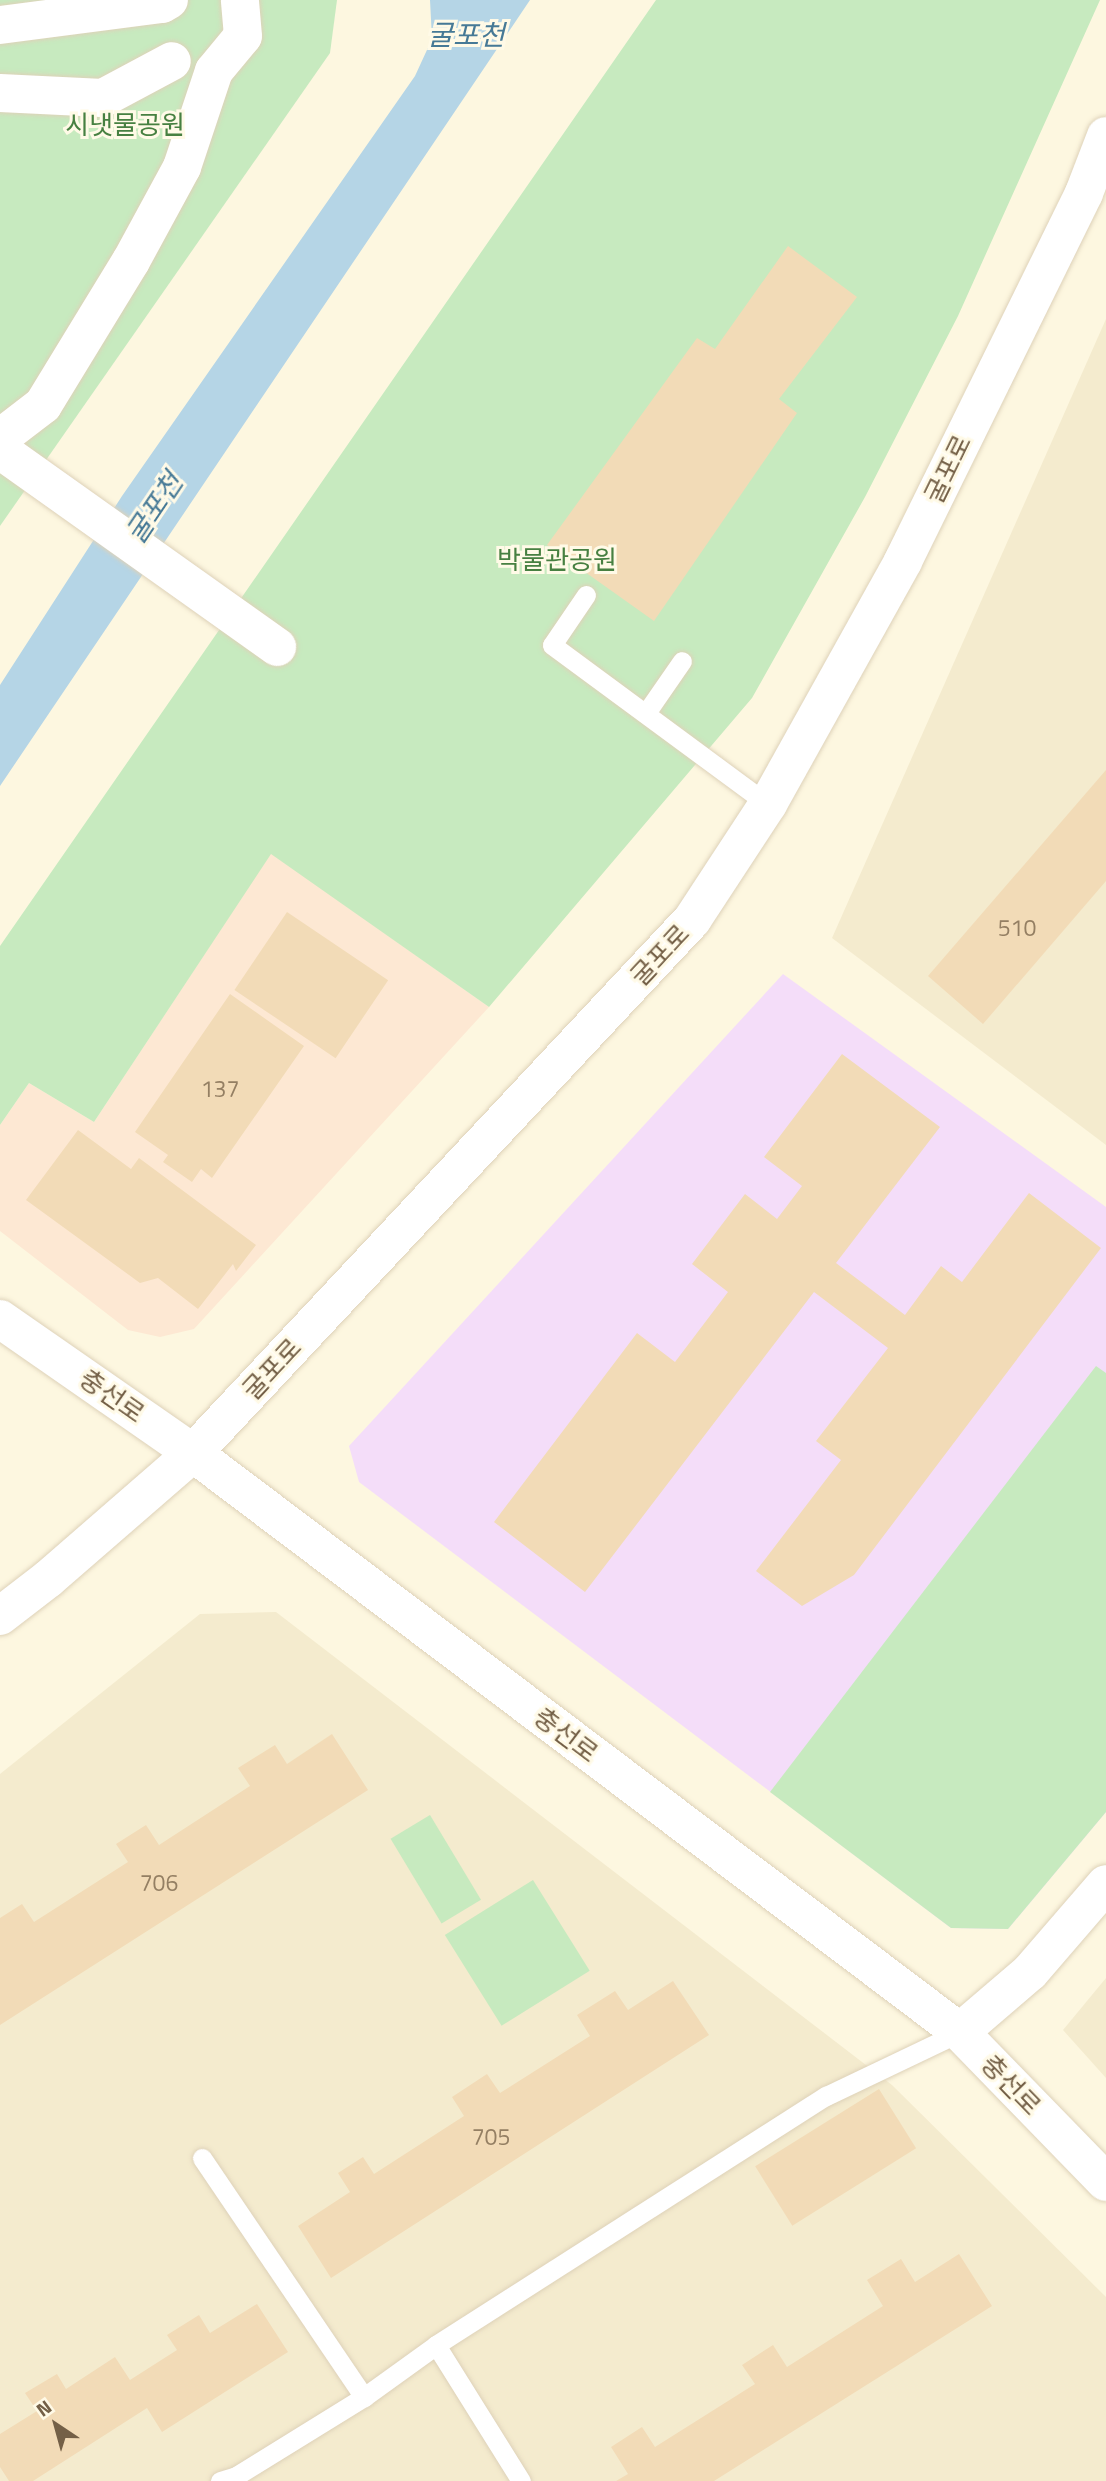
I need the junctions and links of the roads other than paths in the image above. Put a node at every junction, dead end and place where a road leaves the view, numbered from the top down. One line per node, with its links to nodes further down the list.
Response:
1 (240, 0): 5 (street)
2 (165, 2): 3 (street); 4 (street)
3 (0, 24)
4 (172, 61): 5 (street); 6 (street)
5 (214, 71): 9 (street)
6 (0, 93)
7 (1106, 136): 8 (street, 굴포로)
8 (1095, 197): 15 (street, 굴포로)
9 (0, 439)
10 (0, 450): 12 (street)
11 (586, 595): 14 (lane)
12 (278, 647)
13 (682, 661): 14 (lane)
14 (646, 713): 15 (lane)
15 (768, 804): 17 (street, 굴포로)
16 (0, 1319): 17 (street, 충선로)
17 (193, 1453): 18 (street, 굴포로); 20 (street, 충선로)
18 (0, 1616)
19 (1106, 1884): 20 (street)
20 (960, 2032): 22 (street, 충선로); 23 (lane)
21 (202, 2158): 24 (lane)
22 (1106, 2182)
23 (436, 2344): 24 (lane); 26 (lane)
24 (364, 2397): 25 (lane)
25 (220, 2481)
26 (521, 2481)

